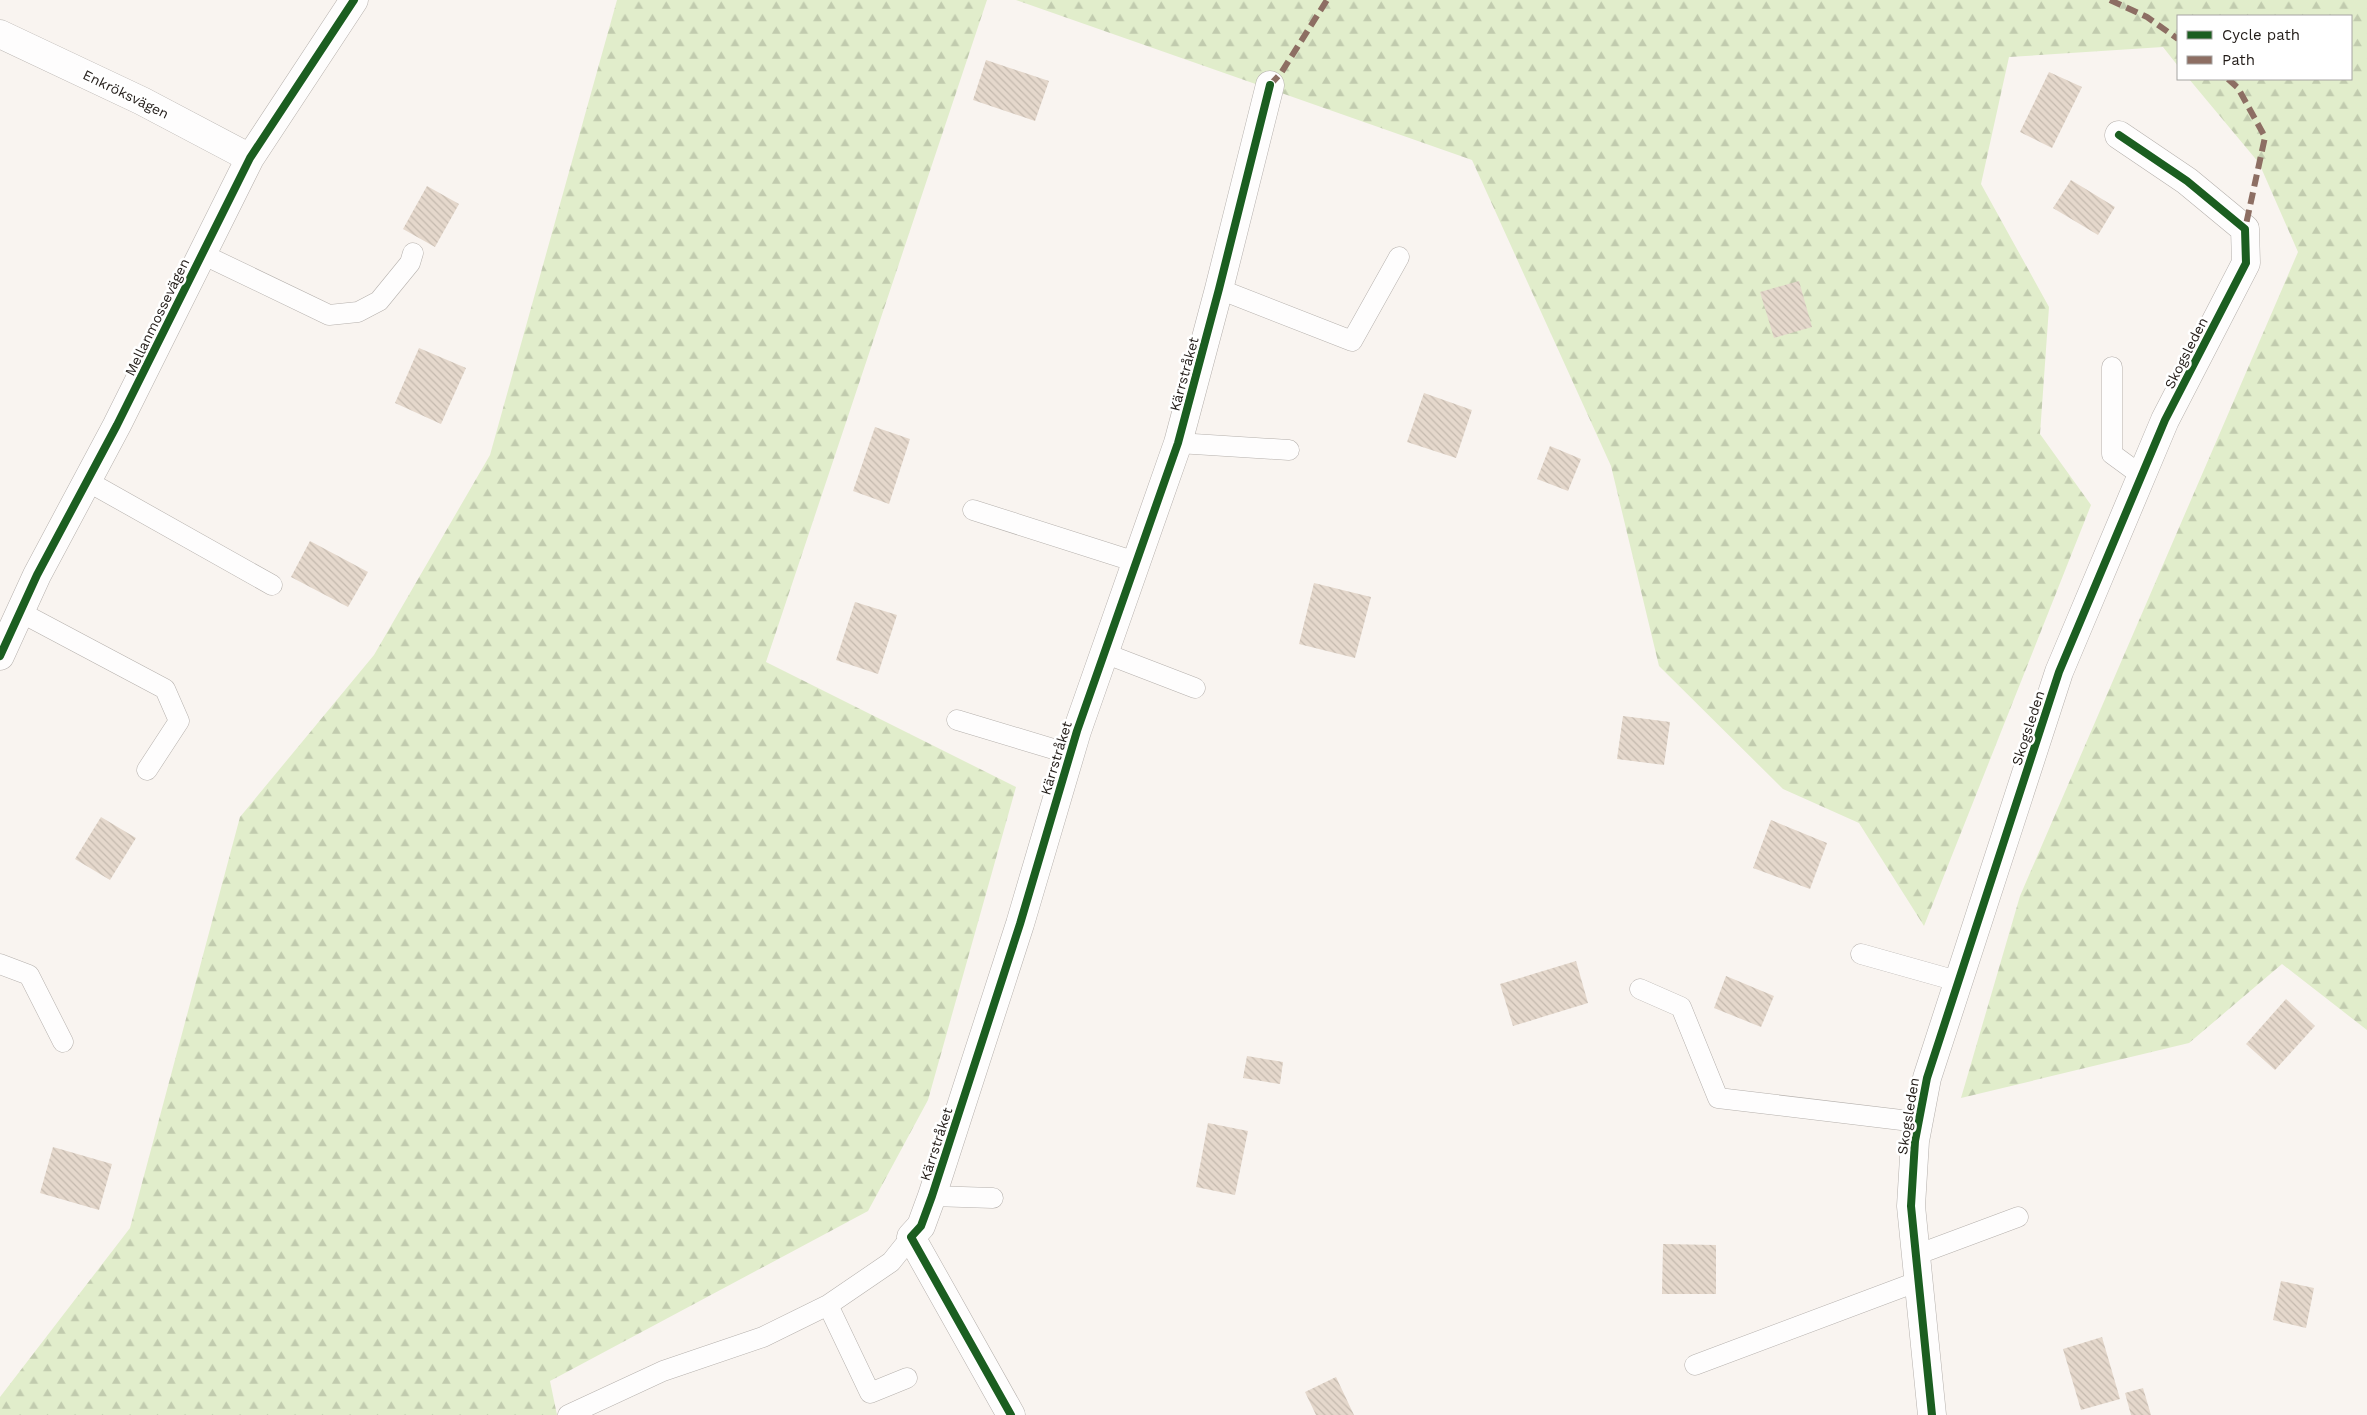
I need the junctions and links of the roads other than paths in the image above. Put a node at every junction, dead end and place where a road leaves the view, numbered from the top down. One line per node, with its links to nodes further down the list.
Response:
1 (354, 0): 5 (street, Mellanmossevägen)
2 (0, 34): 5 (street, Enkröksvägen)
3 (1270, 85): 9 (street, Kärrstråket)
4 (2119, 135): 13 (street, Skogsleden)
5 (250, 158): 7 (street, Mellanmossevägen)
6 (413, 253): 7 (lane)
7 (202, 254): 14 (street, Mellanmossevägen)
8 (1399, 257): 9 (lane)
9 (1219, 289): 11 (street, Kärrstråket)
10 (2112, 367): 13 (lane)
11 (1178, 444): 12 (lane); 16 (street, Kärrstråket)
12 (1289, 450)
13 (2142, 476): 27 (street, Skogsleden)
14 (87, 481): 17 (lane); 18 (street, Mellanmossevägen)
15 (973, 510): 16 (lane)
16 (1136, 562): 19 (street, Kärrstråket)
17 (272, 585)
18 (20, 612): 20 (street, Mellanmossevägen); 24 (lane)
19 (1104, 653): 21 (lane); 23 (street, Kärrstråket)
20 (0, 656)
21 (1195, 688)
22 (957, 720): 23 (lane)
23 (1070, 754): 31 (street, Kärrstråket)
24 (147, 770)
25 (1861, 954): 27 (lane)
26 (0, 964): 29 (lane)
27 (1958, 981): 30 (street, Skogsleden)
28 (1640, 989): 30 (lane)
29 (63, 1042)
30 (1918, 1122): 35 (street, Skogsleden)
31 (932, 1196): 32 (lane); 34 (street, Kärrstråket)
32 (993, 1198)
33 (2018, 1217): 35 (lane)
34 (911, 1237): 36 (lane); 40 (street)
35 (1918, 1268): 37 (lane); 41 (street, Skogsleden)
36 (828, 1305): 38 (lane); 39 (lane)
37 (1696, 1365)
38 (907, 1378)
39 (568, 1415)
40 (1011, 1415)
41 (1932, 1415)

